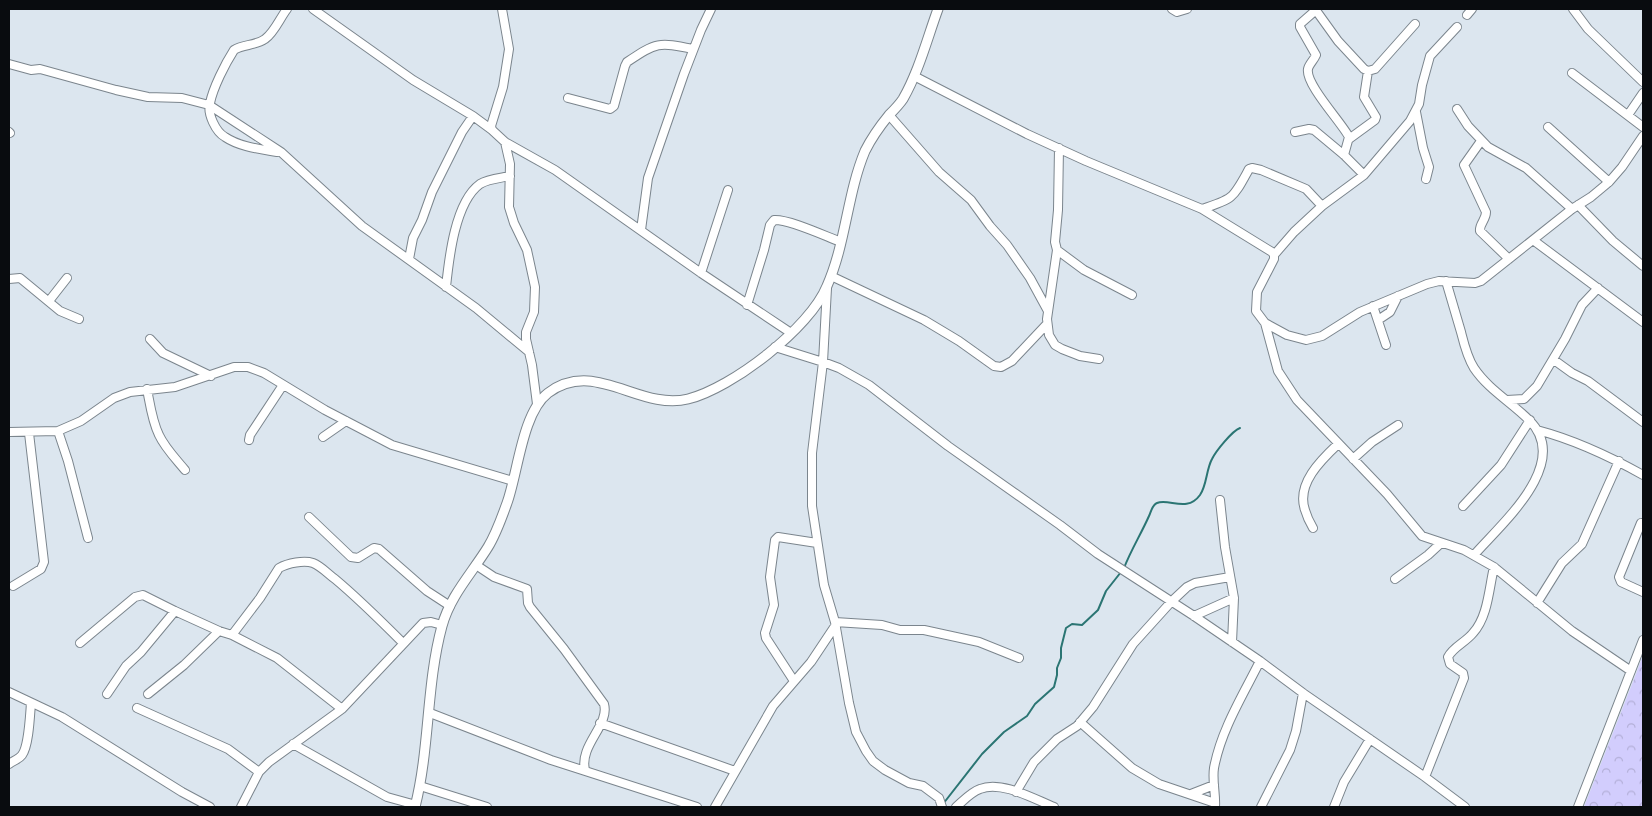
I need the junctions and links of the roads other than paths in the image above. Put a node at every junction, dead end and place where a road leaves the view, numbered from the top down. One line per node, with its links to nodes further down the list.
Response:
1 (287, 9): 20 (street)
2 (313, 9): 25 (street)
3 (502, 9): 28 (street)
4 (711, 9): 12 (street)
5 (938, 9): 16 (street)
6 (1172, 9): 7 (street)
7 (1187, 9)
8 (1315, 9): 14 (street); 31 (street)
9 (1574, 9): 17 (street)
10 (1415, 24): 14 (street)
11 (1457, 27): 22 (street)
12 (693, 49): 19 (street); 45 (street)
13 (9, 64): 20 (street)
14 (1368, 71): 31 (street)
15 (1572, 73): 24 (street)
16 (914, 76): 23 (street); 34 (street)
17 (1643, 82)
18 (1643, 93): 24 (street)
19 (568, 98)
20 (209, 105): 35 (street); 35 (street)
21 (1457, 109): 32 (street)
22 (1416, 112): 37 (street); 39 (street)
23 (889, 115): 47 (street); 66 (street)
24 (1628, 115): 27 (street)
25 (473, 116): 28 (street); 50 (street)
26 (1548, 127): 40 (street)
27 (1643, 127)
28 (492, 130): 33 (street)
29 (1295, 132): 36 (street)
30 (1643, 136): 40 (street)
31 (1349, 140): 36 (street)
32 (1482, 141): 43 (street); 51 (street)
33 (505, 142): 38 (street); 45 (street)
34 (1059, 148): 44 (street); 48 (street)
35 (281, 152): 50 (street)
36 (1344, 155): 37 (street)
37 (1364, 175): 42 (street)
38 (510, 176): 58 (street); 76 (street)
39 (1426, 180)
40 (1609, 182): 43 (street)
41 (728, 190): 53 (street)
42 (1322, 206): 44 (street); 49 (street)
43 (1575, 207): 46 (street); 52 (street)
44 (1202, 209): 49 (street)
45 (641, 230): 53 (street)
46 (1533, 240): 51 (street); 60 (street)
47 (842, 242): 54 (street); 64 (street)
48 (1058, 250): 61 (street); 66 (street)
49 (1274, 255): 70 (street)
50 (409, 259): 58 (street)
51 (1509, 259): 57 (street)
52 (1643, 266)
53 (700, 273): 64 (street)
54 (830, 276): 59 (street); 71 (street)
55 (67, 278): 63 (street)
56 (9, 279): 63 (street)
57 (1446, 281): 62 (street); 83 (street)
58 (446, 286): 76 (street)
59 (827, 288): 72 (street); 79 (street)
60 (1598, 288): 69 (street); 78 (street)
61 (1132, 295)
62 (1398, 296): 65 (street); 68 (street)
63 (49, 301): 67 (street)
64 (748, 305): 72 (street)
65 (1373, 306): 68 (street); 70 (street)
66 (1048, 311): 71 (street)
67 (78, 319)
68 (1378, 320): 74 (street)
69 (1643, 322)
70 (1264, 323): 95 (street)
71 (1046, 325): 77 (street)
72 (790, 333): 75 (street)
73 (150, 339): 80 (street)
74 (1386, 345)
75 (775, 348): 79 (street); 84 (street)
76 (529, 352): 84 (street)
77 (1099, 359)
78 (1554, 360): 83 (street); 87 (street)
79 (823, 362): 108 (street); 117 (street)
80 (211, 376): 81 (street); 82 (street)
81 (283, 385): 86 (street); 94 (street)
82 (147, 389): 91 (street); 98 (street)
83 (1507, 400): 85 (street)
84 (537, 404): 100 (street)
85 (1530, 420): 89 (street); 102 (street)
86 (346, 421): 93 (street); 100 (street)
87 (1643, 422)
88 (1398, 424): 96 (street)
89 (1537, 430): 97 (street); 109 (street)
90 (9, 432): 92 (street)
91 (58, 432): 92 (street); 106 (street)
92 (29, 433): 114 (street)
93 (323, 437)
94 (249, 440)
95 (1338, 444): 96 (street); 105 (street)
96 (1353, 459): 107 (street)
97 (1619, 461): 99 (street); 118 (street)
98 (185, 470)
99 (1643, 475)
100 (513, 481): 110 (street)
101 (1220, 500): 112 (street)
102 (1463, 506)
103 (309, 517): 119 (street)
104 (1641, 523): 115 (street)
105 (1313, 528)
106 (88, 538)
107 (1441, 542): 109 (street); 113 (street)
108 (817, 543): 122 (street); 133 (street)
109 (1474, 556): 111 (street)
110 (476, 565): 119 (street); 143 (street)
111 (1494, 567): 118 (street); 150 (street)
112 (1230, 577): 116 (street); 117 (street)
113 (1395, 579)
114 (13, 586)
115 (1643, 592)
116 (1234, 598): 121 (street); 127 (street)
117 (1171, 602): 121 (street); 142 (street)
118 (1537, 604): 132 (street)
119 (450, 606): 123 (street)
120 (175, 611): 124 (street); 128 (street); 136 (street)
121 (1194, 616): 127 (street)
122 (835, 624): 130 (street); 133 (street); 162 (street)
123 (442, 625): 129 (street); 141 (street)
124 (219, 631): 125 (street); 137 (street)
125 (232, 635): 129 (street); 140 (street)
126 (1643, 640): 132 (street)
127 (1232, 642): 131 (street)
128 (80, 643)
129 (403, 643): 140 (street)
130 (1019, 658)
131 (1260, 661): 135 (street); 151 (street)
132 (1631, 671): 168 (street)
133 (794, 681): 148 (street)
134 (9, 692): 138 (street)
135 (1303, 693): 144 (street); 165 (street)
136 (107, 694)
137 (148, 694)
138 (31, 703): 146 (street); 157 (street)
139 (137, 708): 149 (street)
140 (342, 709): 145 (street)
141 (430, 713): 147 (street); 152 (street)
142 (1080, 722): 153 (street); 154 (street)
143 (600, 723): 147 (street); 148 (street)
144 (1370, 739): 150 (street); 166 (street)
145 (293, 744): 149 (street); 156 (street)
146 (9, 764)
147 (585, 770): 160 (street)
148 (735, 771): 161 (street)
149 (259, 772): 158 (street)
150 (1425, 777): 167 (street)
151 (1214, 785): 154 (street); 155 (street)
152 (420, 786): 156 (street); 159 (street)
153 (1016, 792): 163 (street); 164 (street)
154 (1191, 794): 155 (street)
155 (1215, 805)
156 (416, 806)
157 (210, 807)
158 (241, 807)
159 (487, 807)
160 (697, 807)
161 (715, 807)
162 (942, 807)
163 (956, 807)
164 (1054, 807)
165 (1261, 807)
166 (1334, 807)
167 (1465, 807)
168 (1578, 807)

